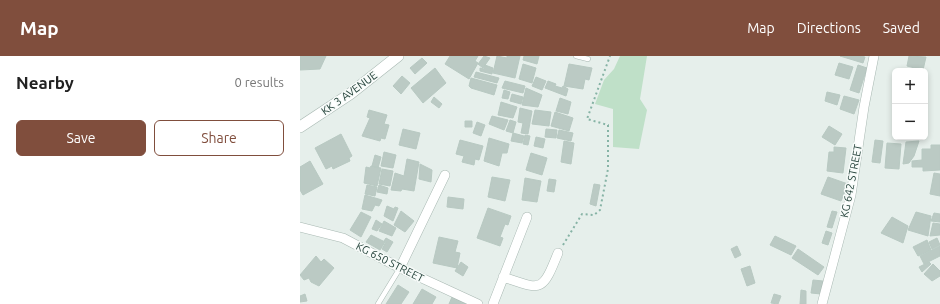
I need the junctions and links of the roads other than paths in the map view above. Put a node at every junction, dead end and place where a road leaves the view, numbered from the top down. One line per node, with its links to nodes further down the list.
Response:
1 (576, 56): 4 (lane)
2 (874, 56): 15 (street, KG 642 STREET)
3 (396, 57): 5 (street, KK 3 AVENUE)
4 (588, 59)
5 (300, 127)
6 (445, 175): 10 (street)
7 (527, 216): 11 (street)
8 (300, 227): 10 (street, KG 650 STREET)
9 (558, 253): 11 (street)
10 (400, 268): 12 (lane); 13 (street, KG 650 STREET)
11 (503, 277): 14 (street)
12 (378, 304)
13 (478, 304)
14 (493, 304)
15 (822, 304)

